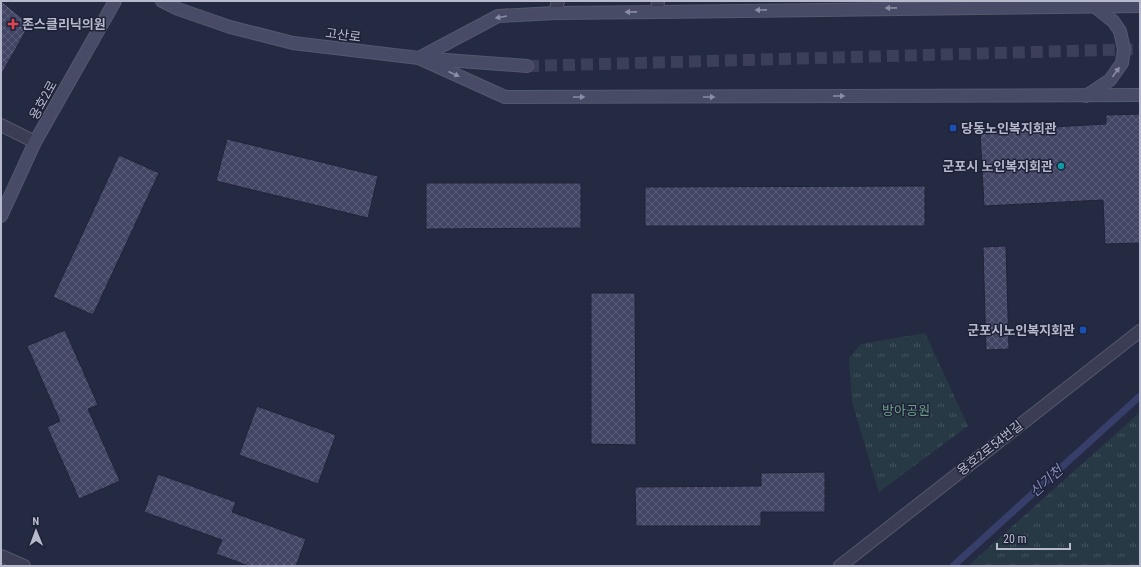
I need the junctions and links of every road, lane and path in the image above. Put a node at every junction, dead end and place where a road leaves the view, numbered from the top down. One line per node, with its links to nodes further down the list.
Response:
1 (115, 1): 14 (street, 용호2로)
2 (162, 1): 9 (street, 고산로)
3 (558, 1): 8 (street)
4 (927, 4): 5 (street, one-way to 5); 6 (street)
5 (658, 6): 8 (street, one-way to 8)
6 (1094, 6): 7 (street); 11 (street, one-way to 6)
7 (1140, 6)
8 (555, 13): 9 (street, one-way to 9)
9 (419, 58): 10 (street, 고산로); 11 (street, one-way to 11)
10 (527, 66)
11 (1086, 96): 12 (street)
12 (1140, 96)
13 (1, 125): 14 (street)
14 (35, 142): 15 (street, 용호2로)
15 (1, 216)
16 (1139, 333): 19 (street, 용호2로54번길)
17 (1, 556): 18 (street)
18 (24, 566)
19 (840, 566)

